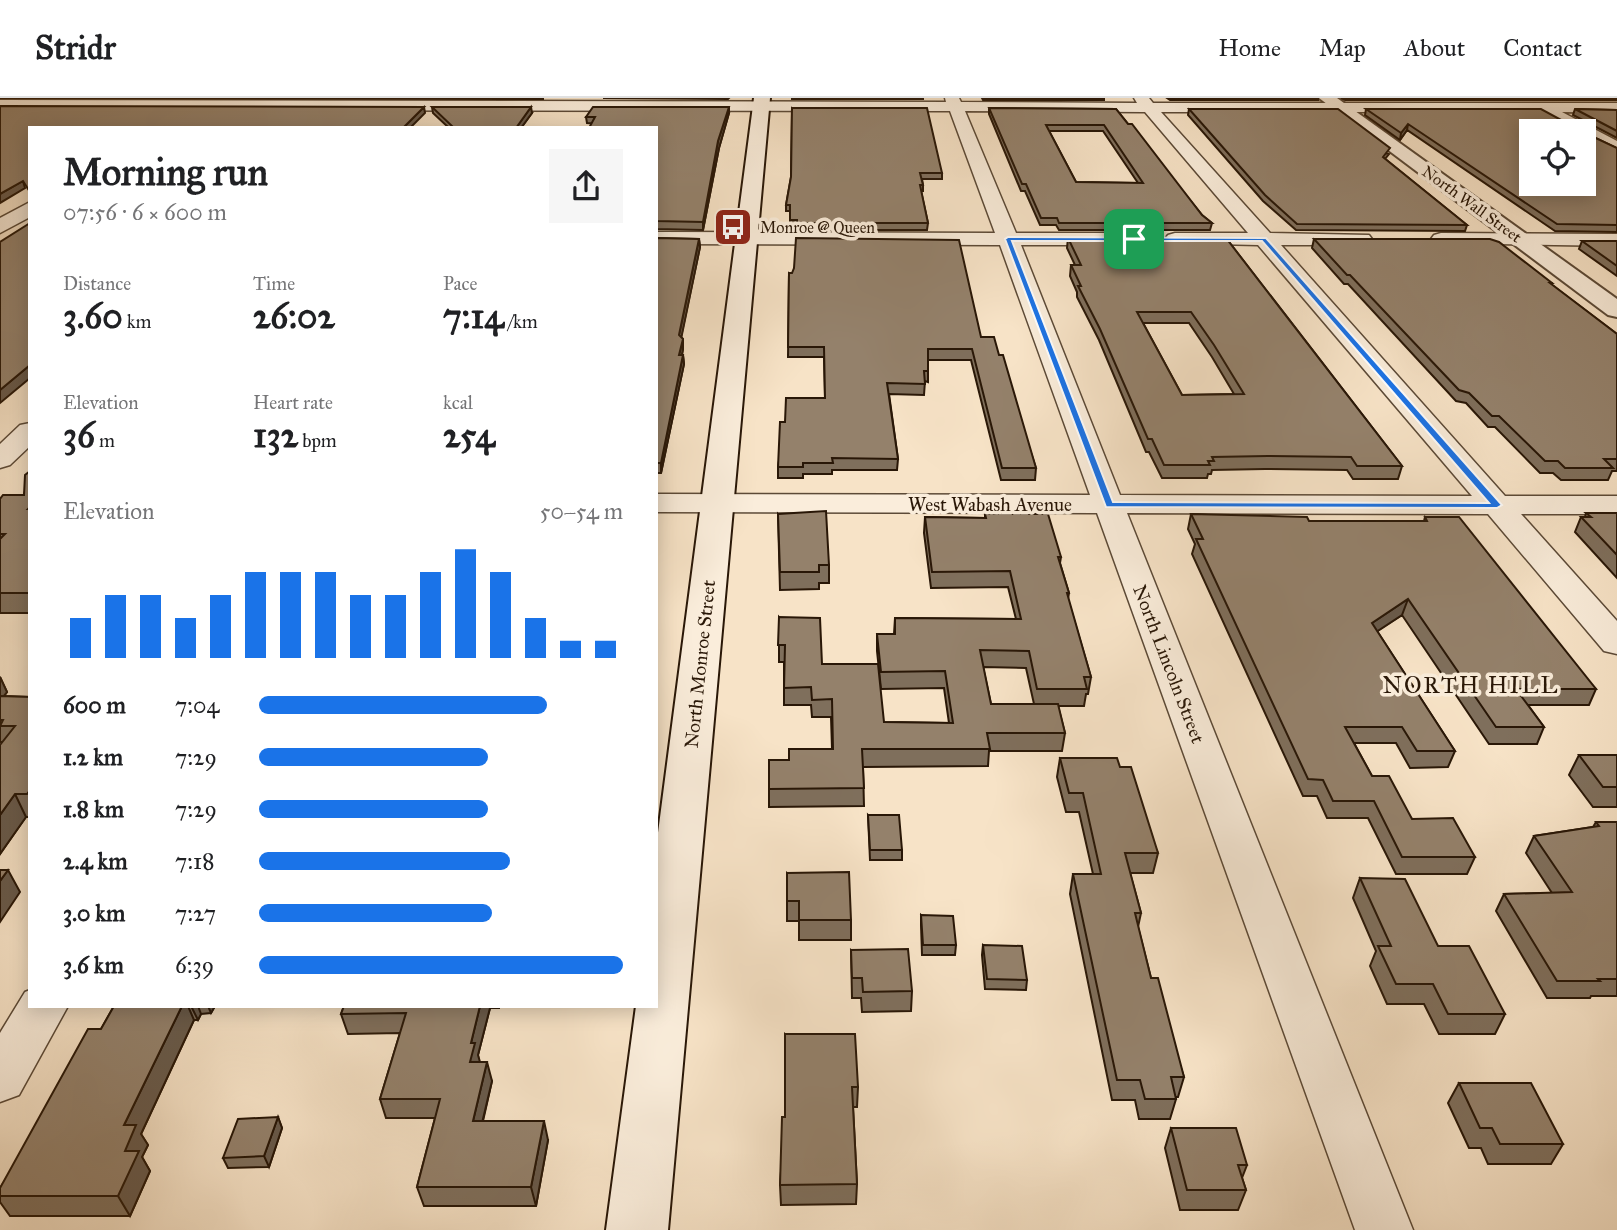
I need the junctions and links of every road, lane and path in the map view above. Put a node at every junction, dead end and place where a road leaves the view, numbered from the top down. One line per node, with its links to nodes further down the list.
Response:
1 (1523, 98): 10 (street)
2 (196, 102): 3 (street); 7 (street); 12 (street)
3 (388, 102): 4 (street); 13 (street)
4 (573, 102): 5 (street); 14 (street)
5 (762, 102): 6 (street); 19 (main road, North Monroe Street)
6 (954, 102): 8 (street); 20 (street, North Lincoln Street)
7 (4, 103)
8 (1146, 103): 9 (street); 23 (street)
9 (1333, 103): 10 (street); 26 (main road, North Wall Street)
10 (1541, 108): 11 (street); 15 (street)
11 (1617, 108)
12 (167, 120)
13 (368, 120)
14 (559, 126)
15 (1617, 148)
16 (28, 209): 17 (street)
17 (0, 227)
18 (658, 238): 19 (street)
19 (747, 239): 20 (street); 32 (main road, North Monroe Street)
20 (1008, 239): 21 (street); 33 (street, North Lincoln Street)
21 (1134, 239)
22 (1160, 239): 23 (street)
23 (1264, 239): 24 (street); 34 (street)
24 (1380, 239)
25 (1420, 239): 26 (street)
26 (1521, 240): 27 (street); 28 (main road, North Wall Street)
27 (1617, 240)
28 (1617, 310)
29 (28, 433): 30 (street)
30 (0, 458)
31 (658, 503): 32 (street, West Wabash Avenue)
32 (718, 504): 33 (street, West Wabash Avenue); 39 (main road, North Monroe Street)
33 (1109, 505): 34 (street, West Wabash Avenue); 40 (street, North Lincoln Street)
34 (1497, 505): 35 (street, West Wabash Avenue); 36 (street)
35 (1617, 505)
36 (1617, 643)
37 (42, 1008): 38 (street)
38 (0, 1079)
39 (637, 1230)
40 (1384, 1230)

